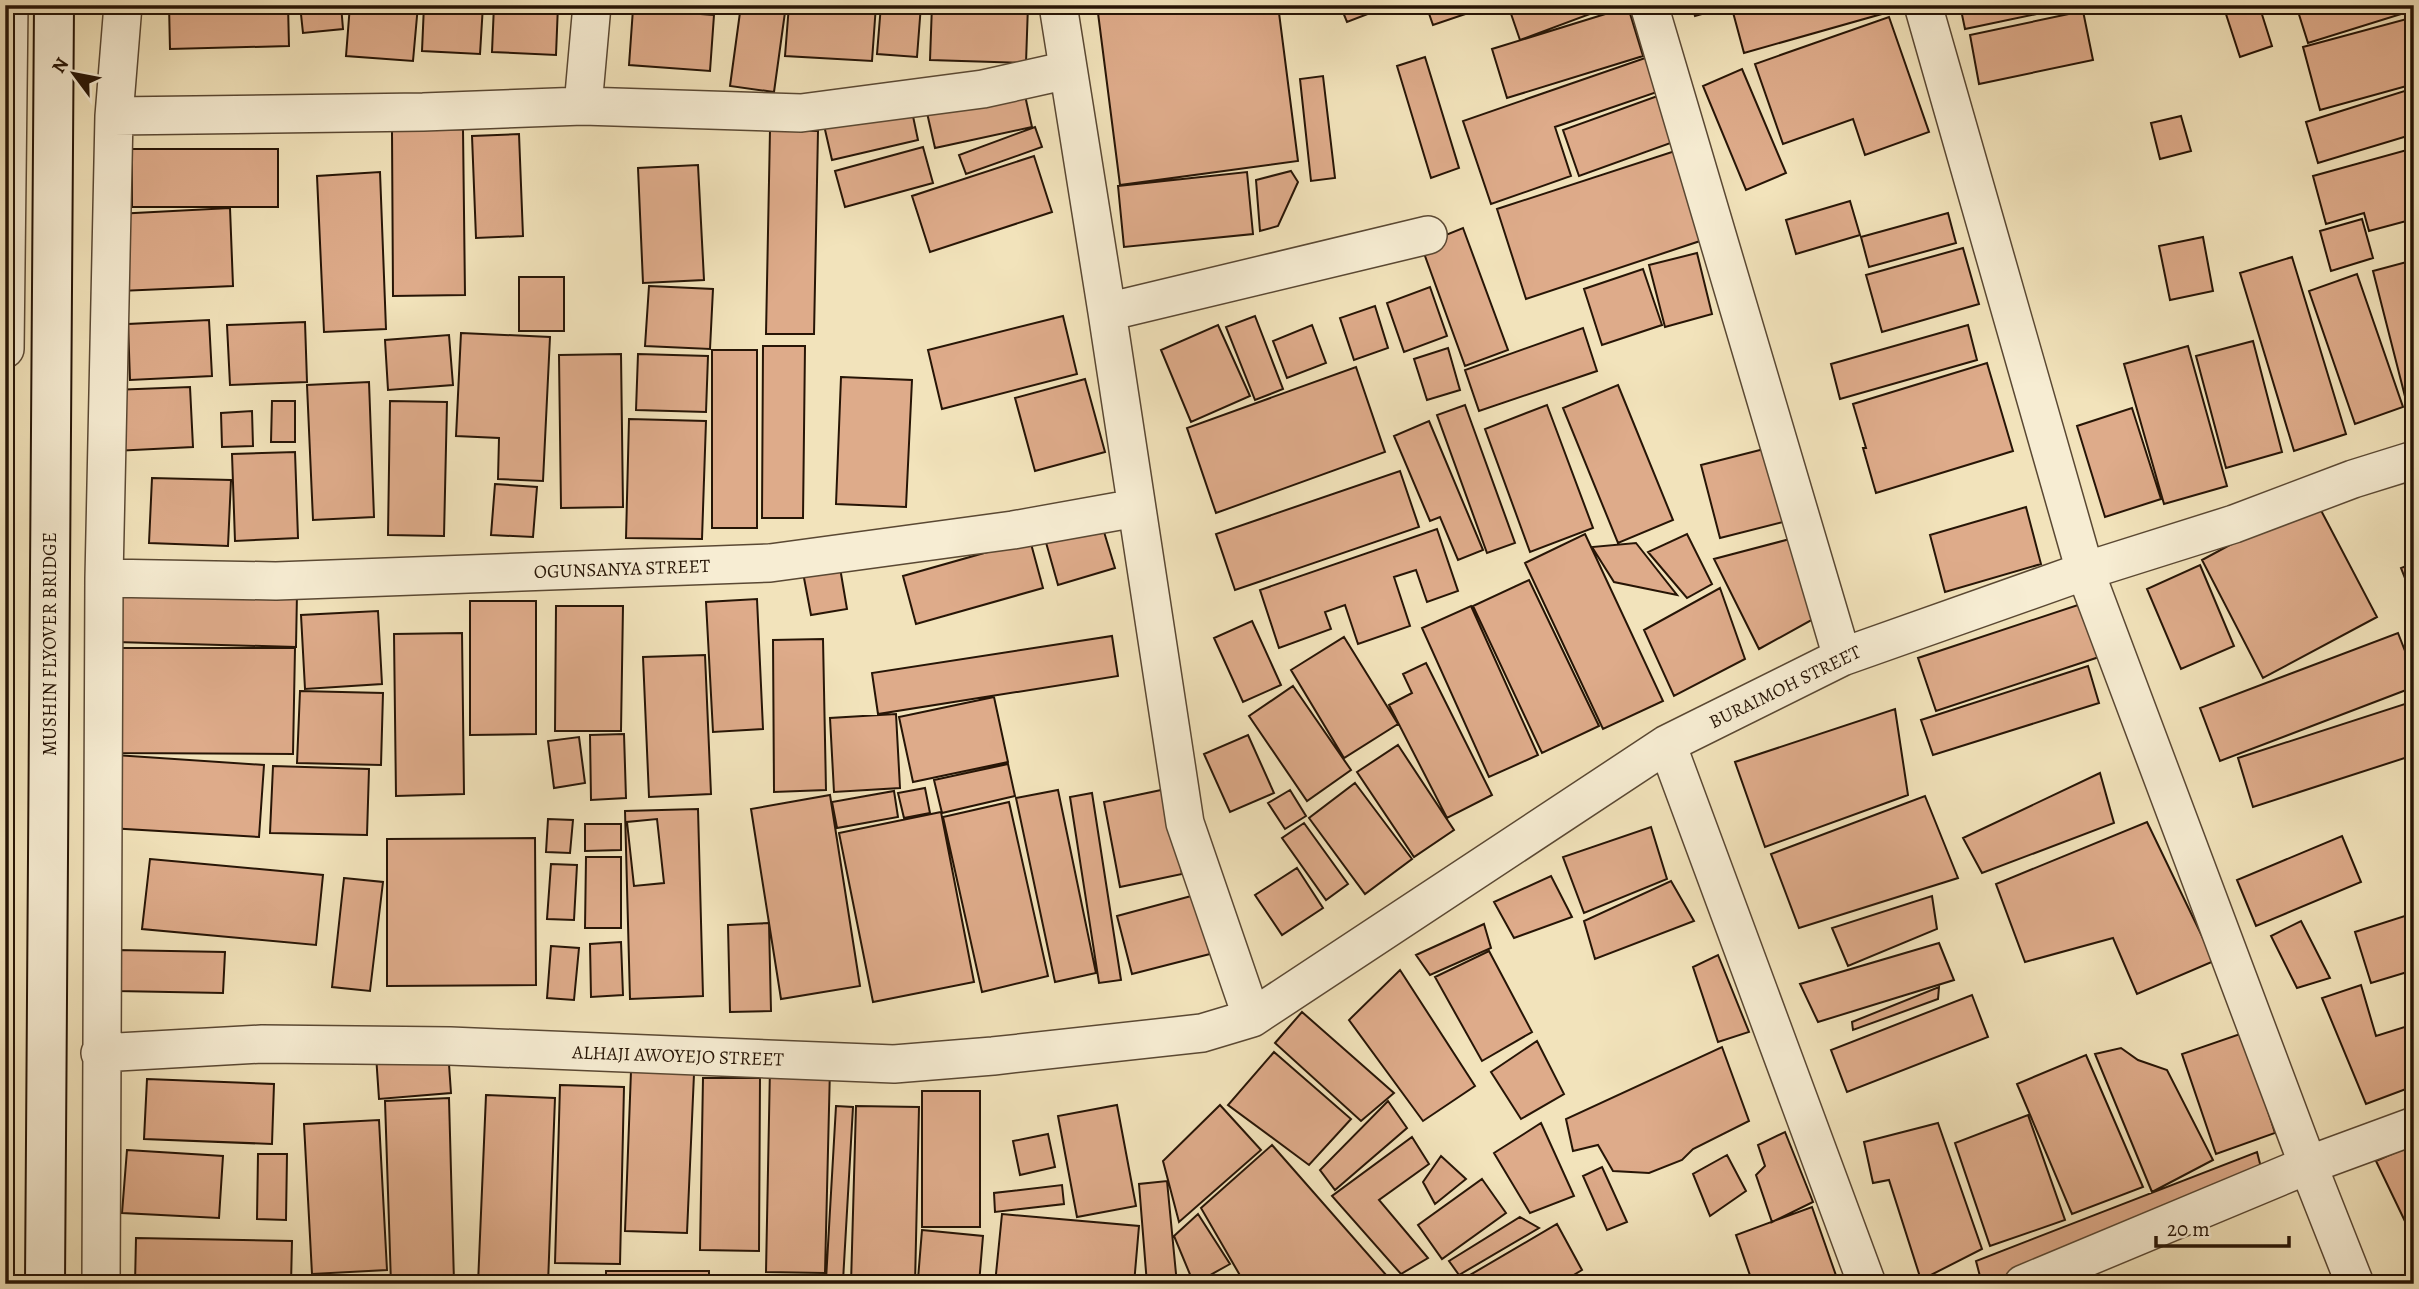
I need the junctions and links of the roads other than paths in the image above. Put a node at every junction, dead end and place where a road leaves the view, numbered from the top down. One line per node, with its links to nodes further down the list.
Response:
1 (9, 5): 8 (street)
2 (54, 5): 25 (street, MUSHIN FLYOVER BRIDGE)
3 (123, 5): 11 (street)
4 (592, 5): 10 (street)
5 (1058, 5): 9 (street)
6 (1649, 5): 19 (street)
7 (1923, 5): 17 (street)
8 (7, 62): 14 (street)
9 (1068, 70): 10 (street); 13 (street)
10 (583, 106): 11 (street)
11 (114, 116): 18 (street)
12 (1428, 235): 13 (street)
13 (1107, 312): 16 (street)
14 (5, 349)
15 (2414, 460): 17 (street, BURAIMOH STREET)
16 (1136, 508): 18 (street, OGUNSANYA STREET); 21 (street)
17 (2085, 571): 19 (street, BURAIMOH STREET); 24 (street)
18 (104, 578): 22 (street)
19 (1842, 657): 20 (street, BURAIMOH STREET)
20 (1667, 744): 21 (street, BURAIMOH STREET); 27 (street)
21 (1252, 1018): 22 (street, ALHAJI AWOYEJO STREET)
22 (100, 1053): 26 (street)
23 (2414, 1126): 24 (street)
24 (2308, 1165): 28 (street); 29 (street)
25 (45, 1284)
26 (101, 1284)
27 (1867, 1284)
28 (2023, 1284)
29 (2355, 1284)

